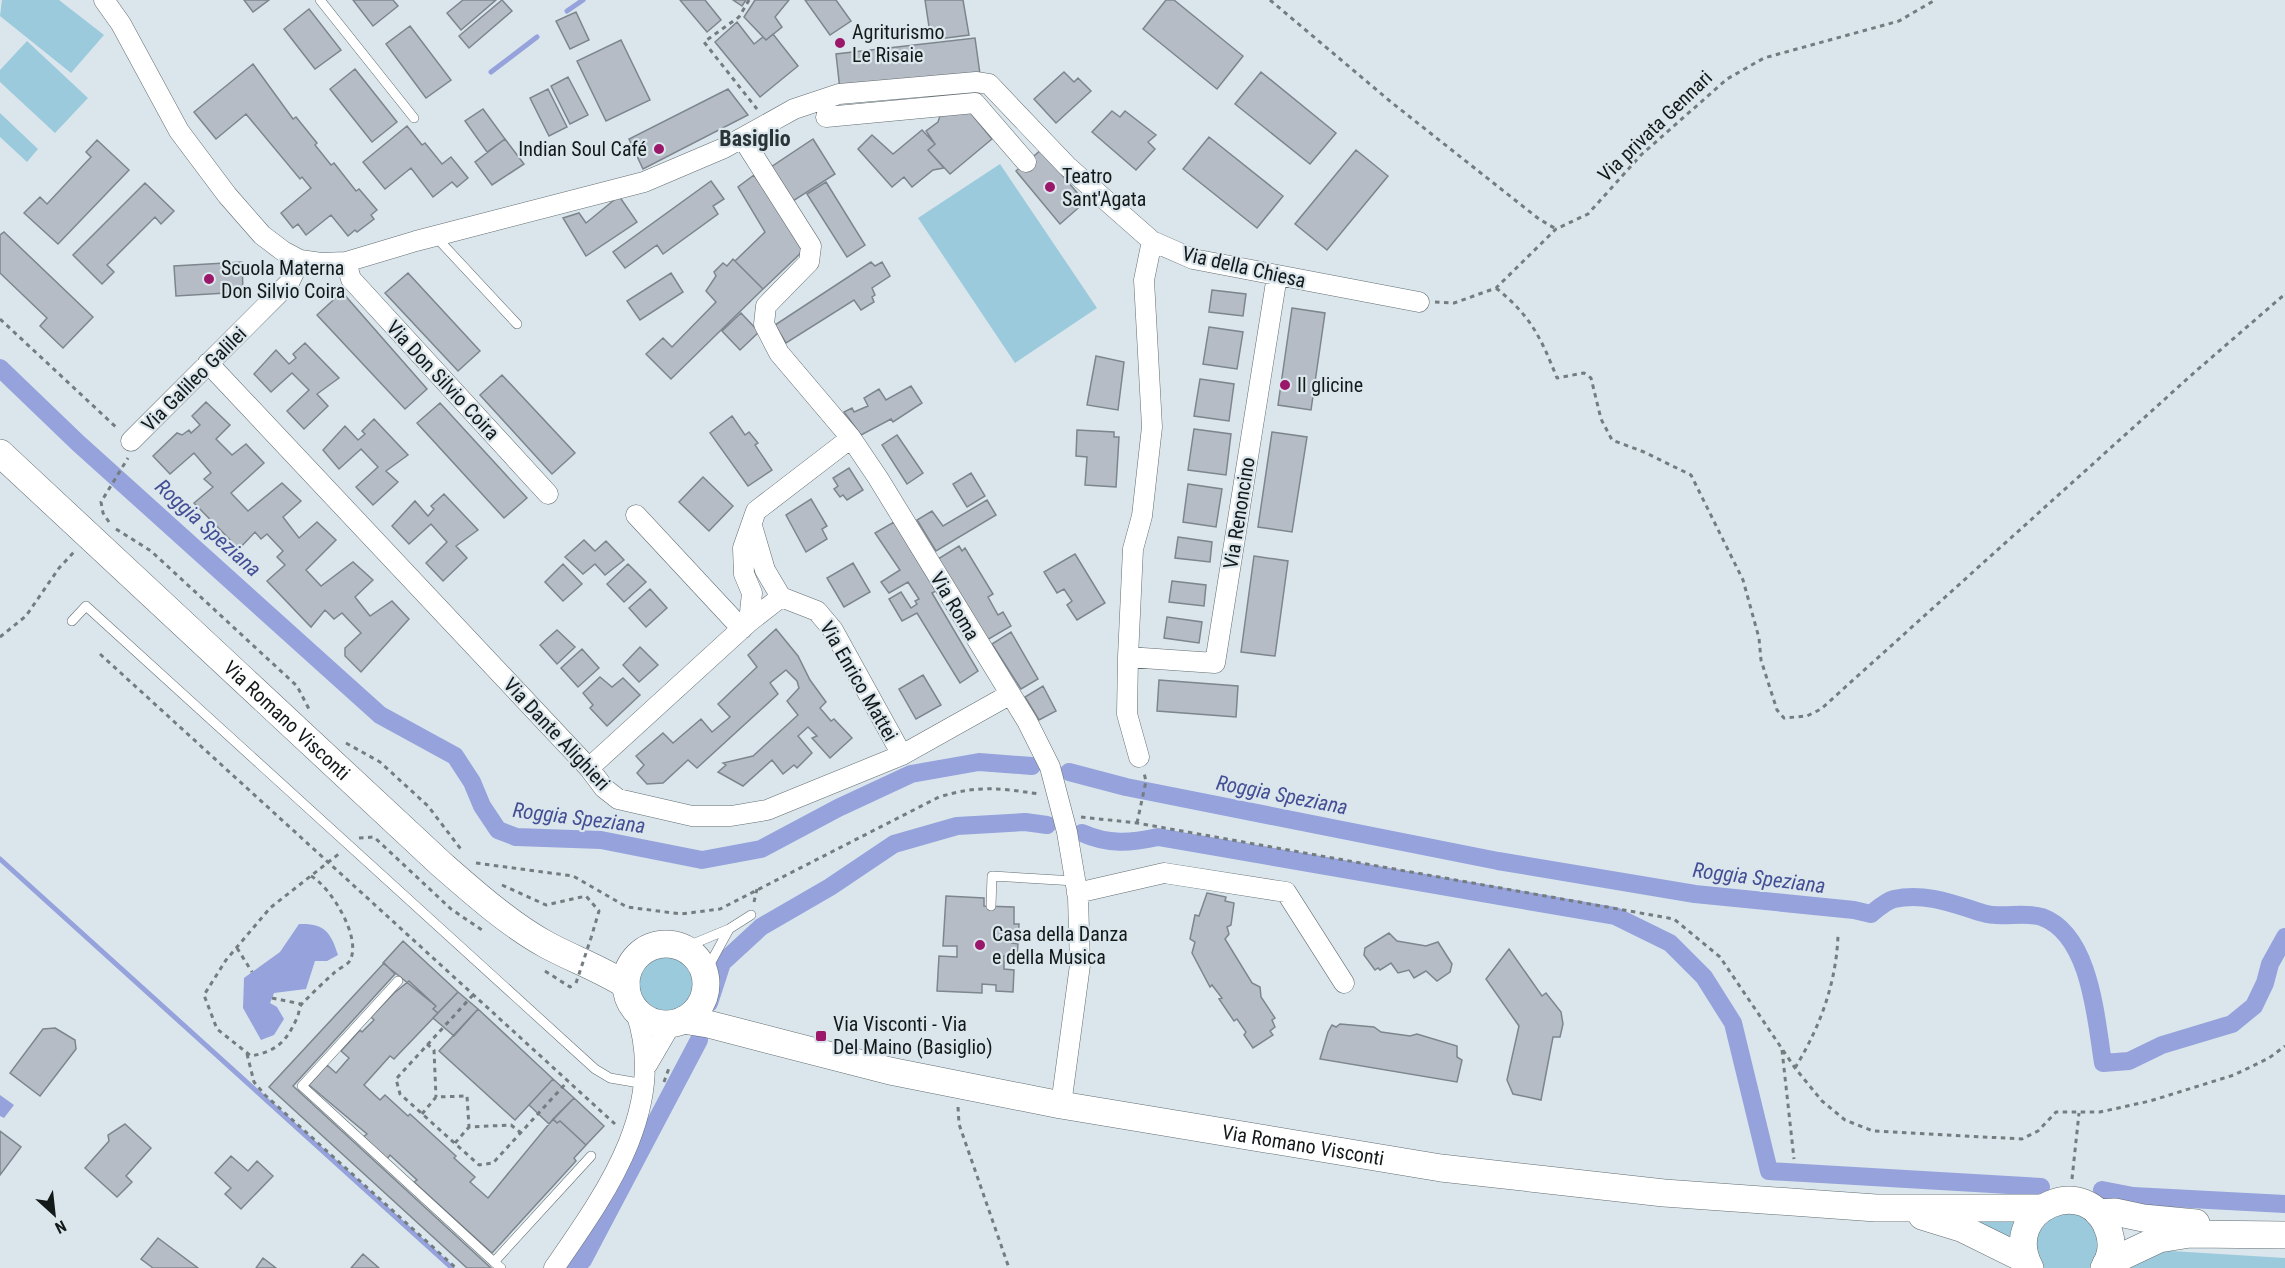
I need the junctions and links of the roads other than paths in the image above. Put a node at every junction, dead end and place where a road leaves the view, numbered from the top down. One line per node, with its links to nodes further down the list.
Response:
1 (104, 0): 11 (street)
2 (320, 0): 6 (lane)
3 (989, 84): 4 (street); 7 (street); 10 (street, Via della Chiesa)
4 (984, 111): 5 (street); 8 (street)
5 (826, 117)
6 (414, 118)
7 (743, 139): 9 (street); 17 (street, Via Roma)
8 (1026, 162)
9 (435, 236): 12 (street); 15 (lane)
10 (1152, 241): 13 (street, Via della Chiesa); 26 (street)
11 (300, 260): 12 (street); 16 (street, Via Galileo Galilei)
12 (346, 262): 20 (street, Via Don Silvio Coira)
13 (1276, 276): 14 (street, Via della Chiesa); 26 (street, Via Renoncino)
14 (1419, 302)
15 (517, 324)
16 (208, 363): 18 (street, Via Galileo Galilei); 30 (street, Via Dante Alighieri)
17 (851, 438): 22 (street); 27 (street, Via Roma)
18 (131, 441)
19 (0, 453): 37 (street, Via Romano Visconti)
20 (548, 494)
21 (636, 515): 25 (street)
22 (752, 526): 23 (street); 25 (street)
23 (781, 597): 25 (street); 28 (street, Via Enrico Mattei)
24 (72, 621): 45 (lane)
25 (745, 625): 30 (street)
26 (1128, 657): 29 (street)
27 (1009, 695): 28 (street, Via Dante Alighieri); 31 (street, Via Roma)
28 (902, 755): 30 (street, Via Dante Alighieri)
29 (1139, 757)
30 (589, 768)
31 (1076, 887): 32 (lane); 40 (street); 46 (street, Via Roma)
32 (991, 906)
33 (751, 915): 34 (lane)
34 (729, 929): 35 (lane); 39 (lane)
35 (683, 948): 36 (street); 39 (street)
36 (636, 957): 37 (street); 41 (street)
37 (583, 974): 41 (street, Via Romano Visconti)
38 (398, 981): 53 (lane)
39 (705, 981): 43 (street); 44 (street)
40 (1344, 983)
41 (626, 985): 42 (street)
42 (635, 1010): 43 (street, Via Romano Visconti); 45 (street)
43 (677, 1022): 44 (street, Via Romano Visconti); 45 (street)
44 (738, 1032): 46 (street, Via Romano Visconti)
45 (646, 1074): 55 (street)
46 (1061, 1105): 48 (street, Via Romano Visconti)
47 (591, 1156): 53 (lane)
48 (1876, 1208): 49 (street, Via Romano Visconti); 52 (street, Via Romano Visconti)
49 (2042, 1208): 50 (street, Via Romano Visconti); 52 (street)
50 (2098, 1213): 51 (street); 54 (street)
51 (2281, 1234): 54 (street)
52 (2028, 1264)
53 (497, 1265)
54 (2105, 1266)
55 (554, 1268)

